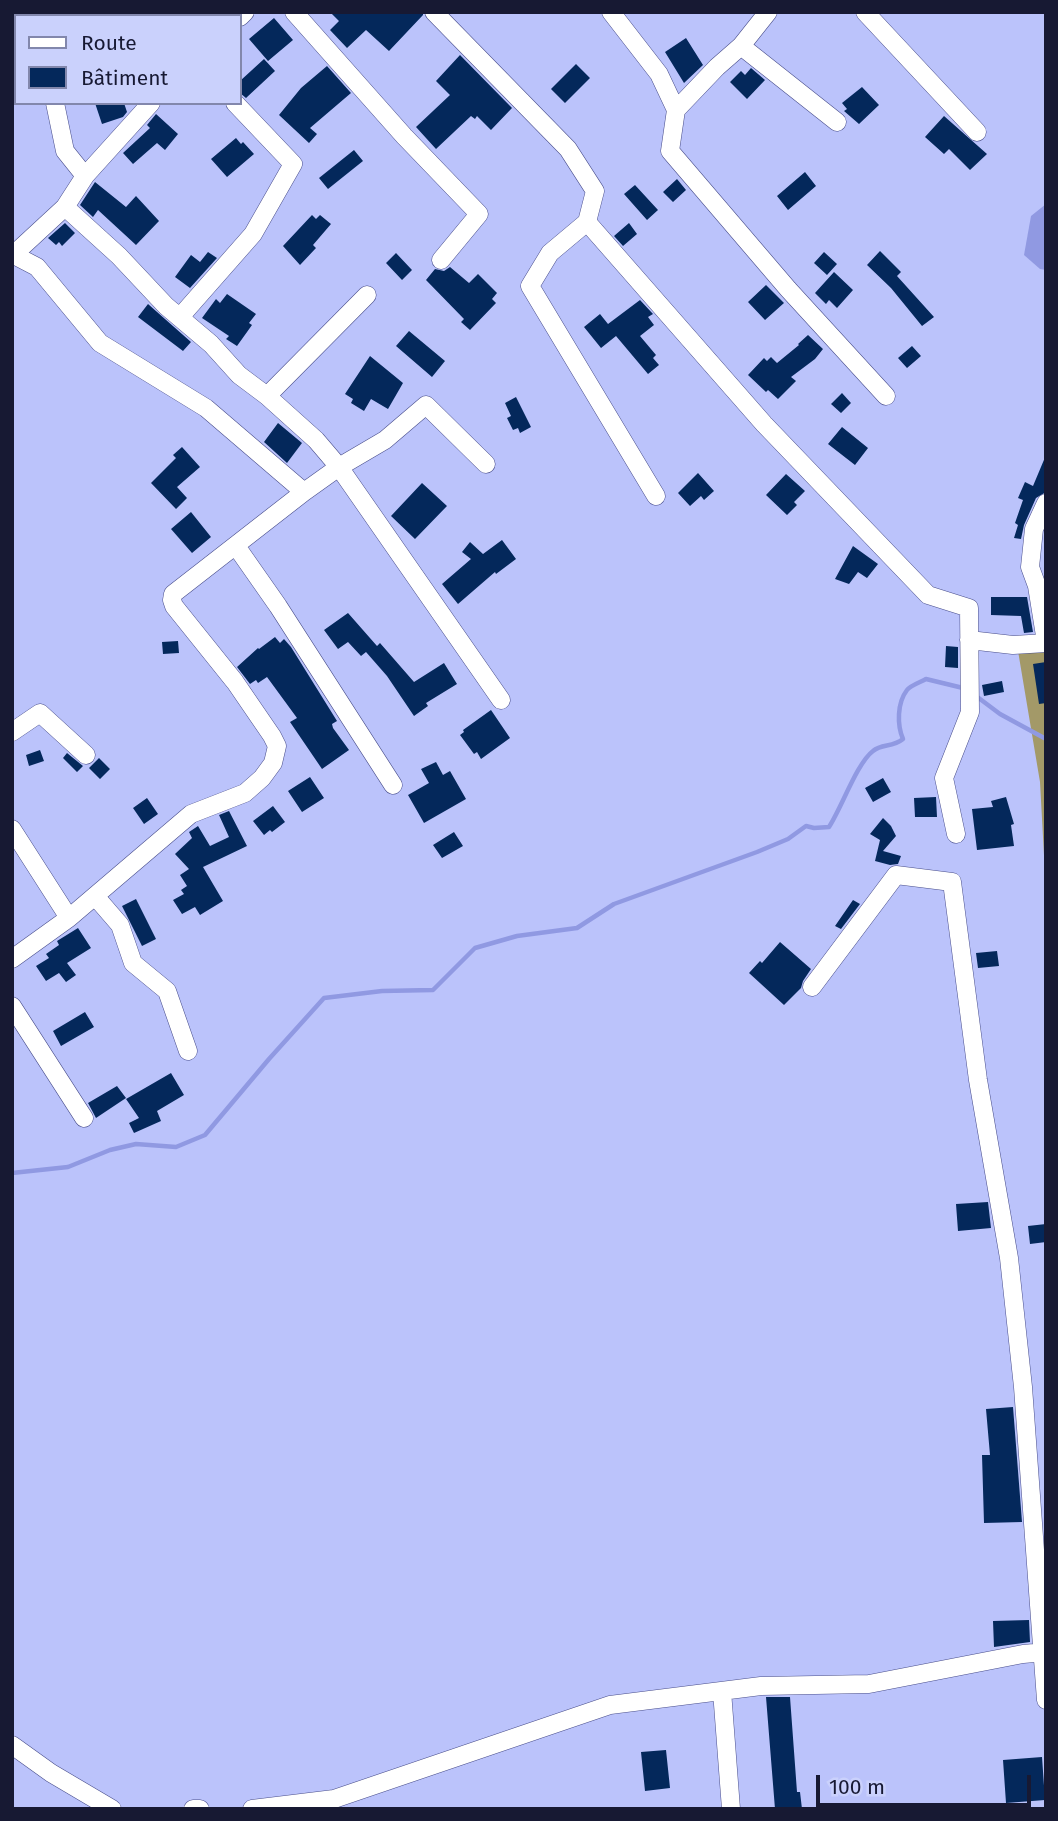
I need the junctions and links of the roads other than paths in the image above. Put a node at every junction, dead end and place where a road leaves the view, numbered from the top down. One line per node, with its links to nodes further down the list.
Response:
1 (294, 12): 17 (street)
2 (434, 12): 15 (street)
3 (611, 12): 10 (street)
4 (768, 12): 6 (street)
5 (865, 12): 12 (street)
6 (741, 46): 10 (street); 11 (street)
7 (55, 105): 13 (street)
8 (149, 105): 13 (street)
9 (237, 105): 19 (street)
10 (676, 110): 21 (street)
11 (837, 122)
12 (977, 132)
13 (85, 176): 14 (street)
14 (65, 207): 16 (street); 19 (street)
15 (587, 222): 25 (street); 28 (street)
16 (13, 255): 24 (street)
17 (441, 260)
18 (367, 295): 20 (street)
19 (180, 317): 20 (street)
20 (267, 396): 23 (street)
21 (886, 396)
22 (486, 464): 23 (street)
23 (339, 467): 24 (street); 30 (street)
24 (304, 492): 27 (street)
25 (656, 496)
26 (1046, 503): 29 (street)
27 (236, 546): 33 (street); 36 (street)
28 (969, 640): 29 (street); 35 (street)
29 (1046, 643)
30 (501, 700)
31 (12, 732): 32 (street)
32 (86, 755)
33 (393, 785)
34 (12, 830): 37 (street)
35 (956, 834)
36 (95, 896): 37 (street); 41 (street)
37 (69, 918): 38 (street)
38 (12, 959)
39 (812, 987): 43 (street)
40 (12, 1006): 42 (street)
41 (188, 1051)
42 (84, 1118)
43 (1044, 1652): 44 (street); 45 (street)
44 (722, 1691): 50 (street); 51 (street)
45 (1046, 1700)
46 (12, 1745): 47 (street)
47 (112, 1809)
48 (193, 1809): 49 (street)
49 (200, 1809)
50 (252, 1809)
51 (732, 1809)

